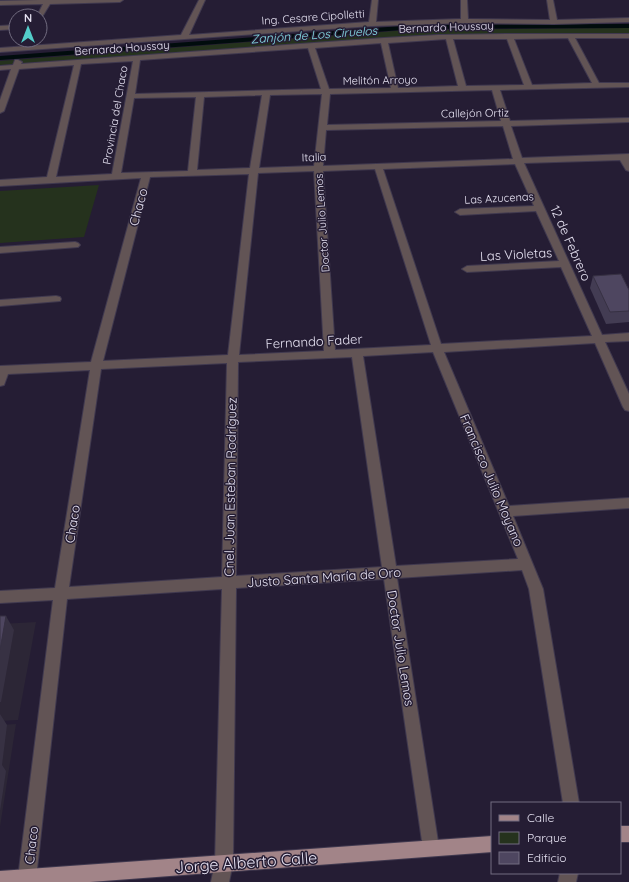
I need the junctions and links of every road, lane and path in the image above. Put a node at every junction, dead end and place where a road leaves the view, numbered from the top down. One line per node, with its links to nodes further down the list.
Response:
1 (120, 0): 6 (street)
2 (202, 0): 15 (street)
3 (375, 0): 11 (street)
4 (464, 0): 9 (street)
5 (550, 0): 10 (street)
6 (49, 1): 7 (street)
7 (0, 3)
8 (629, 20): 10 (street, Ing. Cesare Cipolletti)
9 (465, 21): 10 (street, Ing. Cesare Cipolletti); 11 (street, Ing. Cesare Cipolletti)
10 (554, 22)
11 (372, 24): 15 (street, Ing. Cesare Cipolletti)
12 (509, 36): 13 (street, Bernardo Houssay); 16 (street, Bernardo Houssay); 29 (street)
13 (571, 36): 14 (street, Bernardo Houssay); 27 (street)
14 (629, 36)
15 (184, 37): 21 (street, Ing. Cesare Cipolletti)
16 (449, 37): 17 (street, Bernardo Houssay); 30 (street)
17 (384, 40): 18 (street, Bernardo Houssay); 31 (street)
18 (311, 46): 22 (street, Bernardo Houssay); 32 (street, Doctor Julio Lemos)
19 (24, 48): 21 (street)
20 (0, 50): 21 (street, Ing. Cesare Cipolletti)
21 (21, 54): 24 (street)
22 (137, 58): 23 (street, Bernardo Houssay); 35 (street, Provincia del Chaco)
23 (78, 62): 24 (street, Bernardo Houssay); 49 (street)
24 (15, 67): 25 (street, Bernardo Houssay); 36 (street)
25 (0, 68)
26 (629, 85): 27 (street, Melitón Arroyo)
27 (597, 86): 29 (street, Melitón Arroyo)
28 (495, 88): 29 (street, Melitón Arroyo); 30 (street, Melitón Arroyo); 38 (street, 12 de Febrero)
29 (529, 88)
30 (463, 89): 31 (street, Melitón Arroyo)
31 (395, 90): 32 (street, Melitón Arroyo)
32 (326, 92): 33 (street, Melitón Arroyo); 39 (street, Doctor Julio Lemos)
33 (266, 93): 34 (street, Melitón Arroyo); 45 (street, Cnel. Juan Esteban Rodríguez)
34 (200, 95): 35 (street, Melitón Arroyo); 46 (street)
35 (131, 96): 48 (street, Provincia del Chaco)
36 (0, 111)
37 (629, 120): 38 (street, Callejón Ortiz)
38 (506, 123): 39 (street, Callejón Ortiz); 41 (street, 12 de Febrero)
39 (322, 128): 44 (street, Doctor Julio Lemos)
40 (626, 157): 41 (street, Italia); 43 (street)
41 (518, 160): 42 (street, Italia); 51 (street, 12 de Febrero)
42 (378, 166): 44 (street, Italia); 61 (street, Francisco Julio Moyano)
43 (629, 168)
44 (318, 169): 45 (street, Italia); 63 (street, Doctor Julio Lemos)
45 (254, 171): 46 (street, Italia); 64 (street, Cnel. Juan Esteban Rodríguez)
46 (192, 173): 47 (street, Italia)
47 (146, 175): 48 (street, Italia); 65 (street, Chaco)
48 (116, 176): 49 (street, Italia)
49 (51, 180): 50 (street, Italia)
50 (0, 183)
51 (540, 208): 52 (street, Las Azucenas); 55 (street, 12 de Febrero)
52 (460, 212)
53 (75, 245): 54 (street)
54 (0, 250)
55 (565, 264): 56 (street, Las Violetas); 60 (street, 12 de Febrero)
56 (467, 269)
57 (56, 299): 58 (street)
58 (0, 303)
59 (629, 337): 60 (street, Fernando Fader)
60 (599, 339): 61 (street, Fernando Fader); 68 (street, 12 de Febrero)
61 (437, 348): 62 (street, Fernando Fader); 70 (street, Francisco Julio Moyano)
62 (357, 353): 63 (street, Fernando Fader); 72 (street, Doctor Julio Lemos)
63 (330, 355): 64 (street, Fernando Fader)
64 (232, 360): 65 (street, Fernando Fader); 73 (street, Cnel. Juan Esteban Rodríguez)
65 (96, 365): 66 (street, Fernando Fader); 74 (street, Chaco)
66 (1, 370): 67 (street)
67 (0, 382)
68 (629, 407)
69 (629, 503): 70 (street)
70 (505, 511): 71 (street, Francisco Julio Moyano)
71 (527, 564): 72 (street, Justo Santa María de Oro); 76 (street, Francisco Julio Moyano)
72 (390, 573): 73 (street, Justo Santa María de Oro); 78 (street, Doctor Julio Lemos)
73 (228, 583): 74 (street, Justo Santa María de Oro); 79 (street, Cnel. Juan Esteban Rodríguez)
74 (61, 593): 75 (street, Justo Santa María de Oro); 80 (street, Chaco)
75 (0, 597)
76 (571, 802)
77 (491, 844): 78 (main road, Jorge Alberto Calle)
78 (431, 848): 79 (main road, Jorge Alberto Calle)
79 (224, 863): 80 (main road, Jorge Alberto Calle); 82 (street, Cnel. Juan Esteban Rodríguez)
80 (27, 878): 81 (main road, Jorge Alberto Calle)
81 (0, 880)
82 (220, 882)

